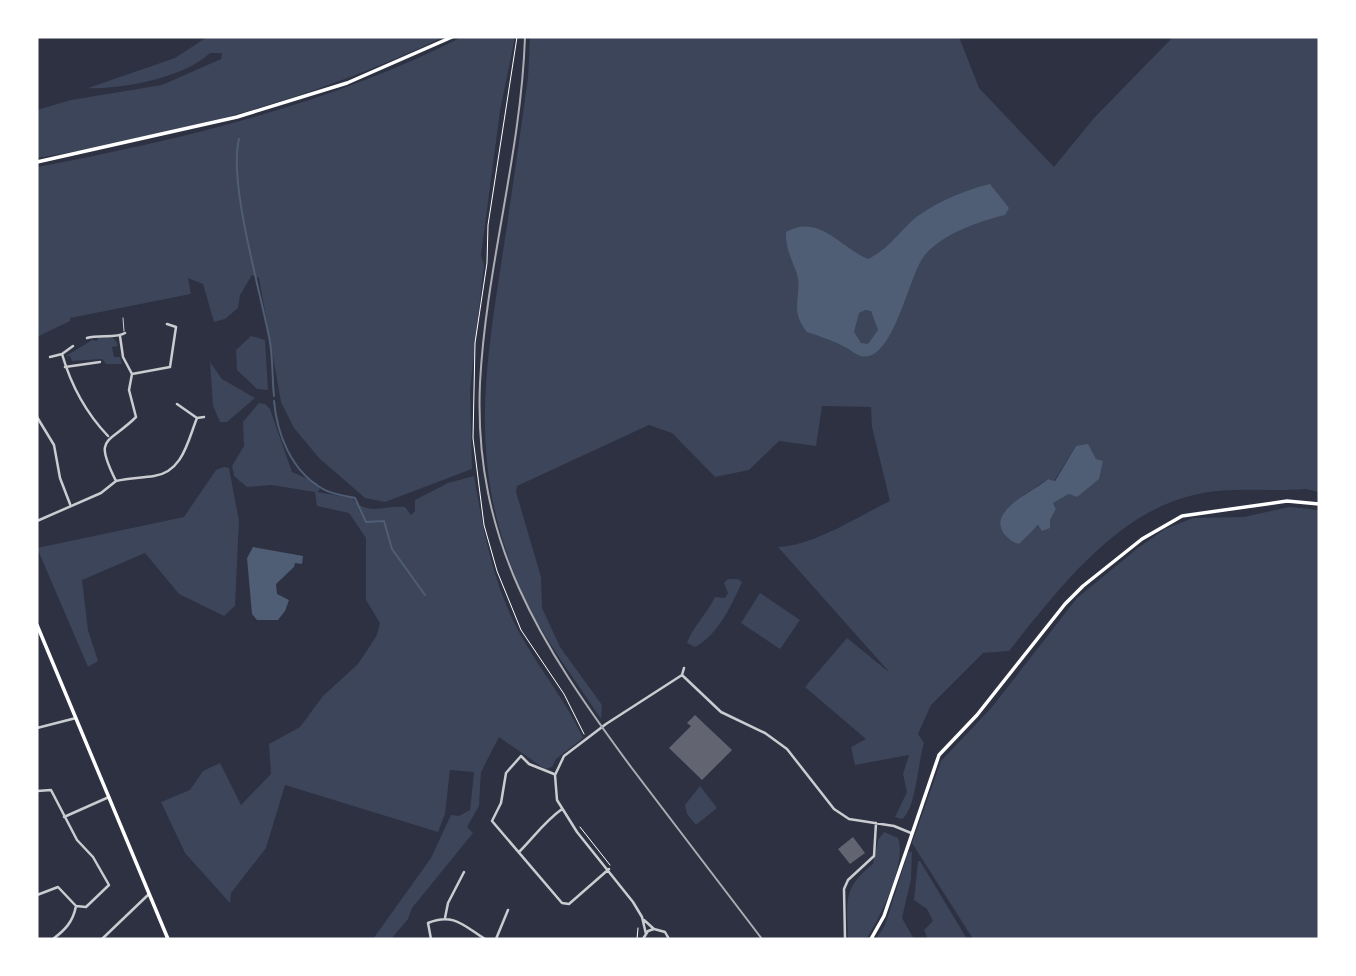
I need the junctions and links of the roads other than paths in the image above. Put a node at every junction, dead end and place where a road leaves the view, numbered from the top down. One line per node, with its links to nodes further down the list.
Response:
1 (452, 37): 2 (main road)
2 (37, 162)
3 (123, 318): 7 (lane)
4 (181, 323): 6 (street)
5 (167, 324): 6 (street)
6 (176, 327): 15 (street)
7 (125, 333): 8 (street)
8 (120, 336): 9 (street); 15 (street)
9 (87, 338)
10 (73, 346): 11 (street)
11 (62, 354): 12 (street); 14 (street)
12 (50, 357)
13 (100, 362): 14 (street)
14 (65, 367): 20 (street)
15 (132, 374): 20 (street)
16 (177, 404): 19 (street)
17 (37, 417): 22 (street)
18 (204, 417): 19 (street)
19 (197, 418): 21 (street)
20 (108, 436): 21 (street)
21 (116, 481): 22 (street)
22 (70, 504): 24 (street)
23 (1319, 504): 36 (main road)
24 (37, 521)
25 (37, 625): 28 (main road)
26 (684, 668): 27 (street)
27 (682, 675): 30 (street); 35 (street)
28 (76, 718): 29 (street); 32 (main road)
29 (37, 728)
30 (555, 775): 33 (street); 37 (street)
31 (37, 791): 34 (street)
32 (109, 797): 34 (street); 40 (main road)
33 (562, 809): 37 (street); 38 (street)
34 (64, 817): 42 (street)
35 (876, 823): 36 (street); 56 (street)
36 (911, 833): 57 (main road)
37 (519, 852): 38 (street)
38 (608, 869): 44 (street)
39 (464, 872): 45 (street)
40 (149, 894): 49 (street); 50 (main road)
41 (37, 895): 42 (street)
42 (76, 906): 48 (street)
43 (508, 910): 53 (street)
44 (642, 917): 46 (street); 47 (street)
45 (444, 918): 51 (street); 52 (street)
46 (654, 929): 47 (street); 55 (street)
47 (646, 934): 54 (street)
48 (53, 939)
49 (102, 939)
50 (168, 939)
51 (431, 939)
52 (485, 939)
53 (496, 939)
54 (643, 939)
55 (669, 939)
56 (845, 939)
57 (871, 939)

